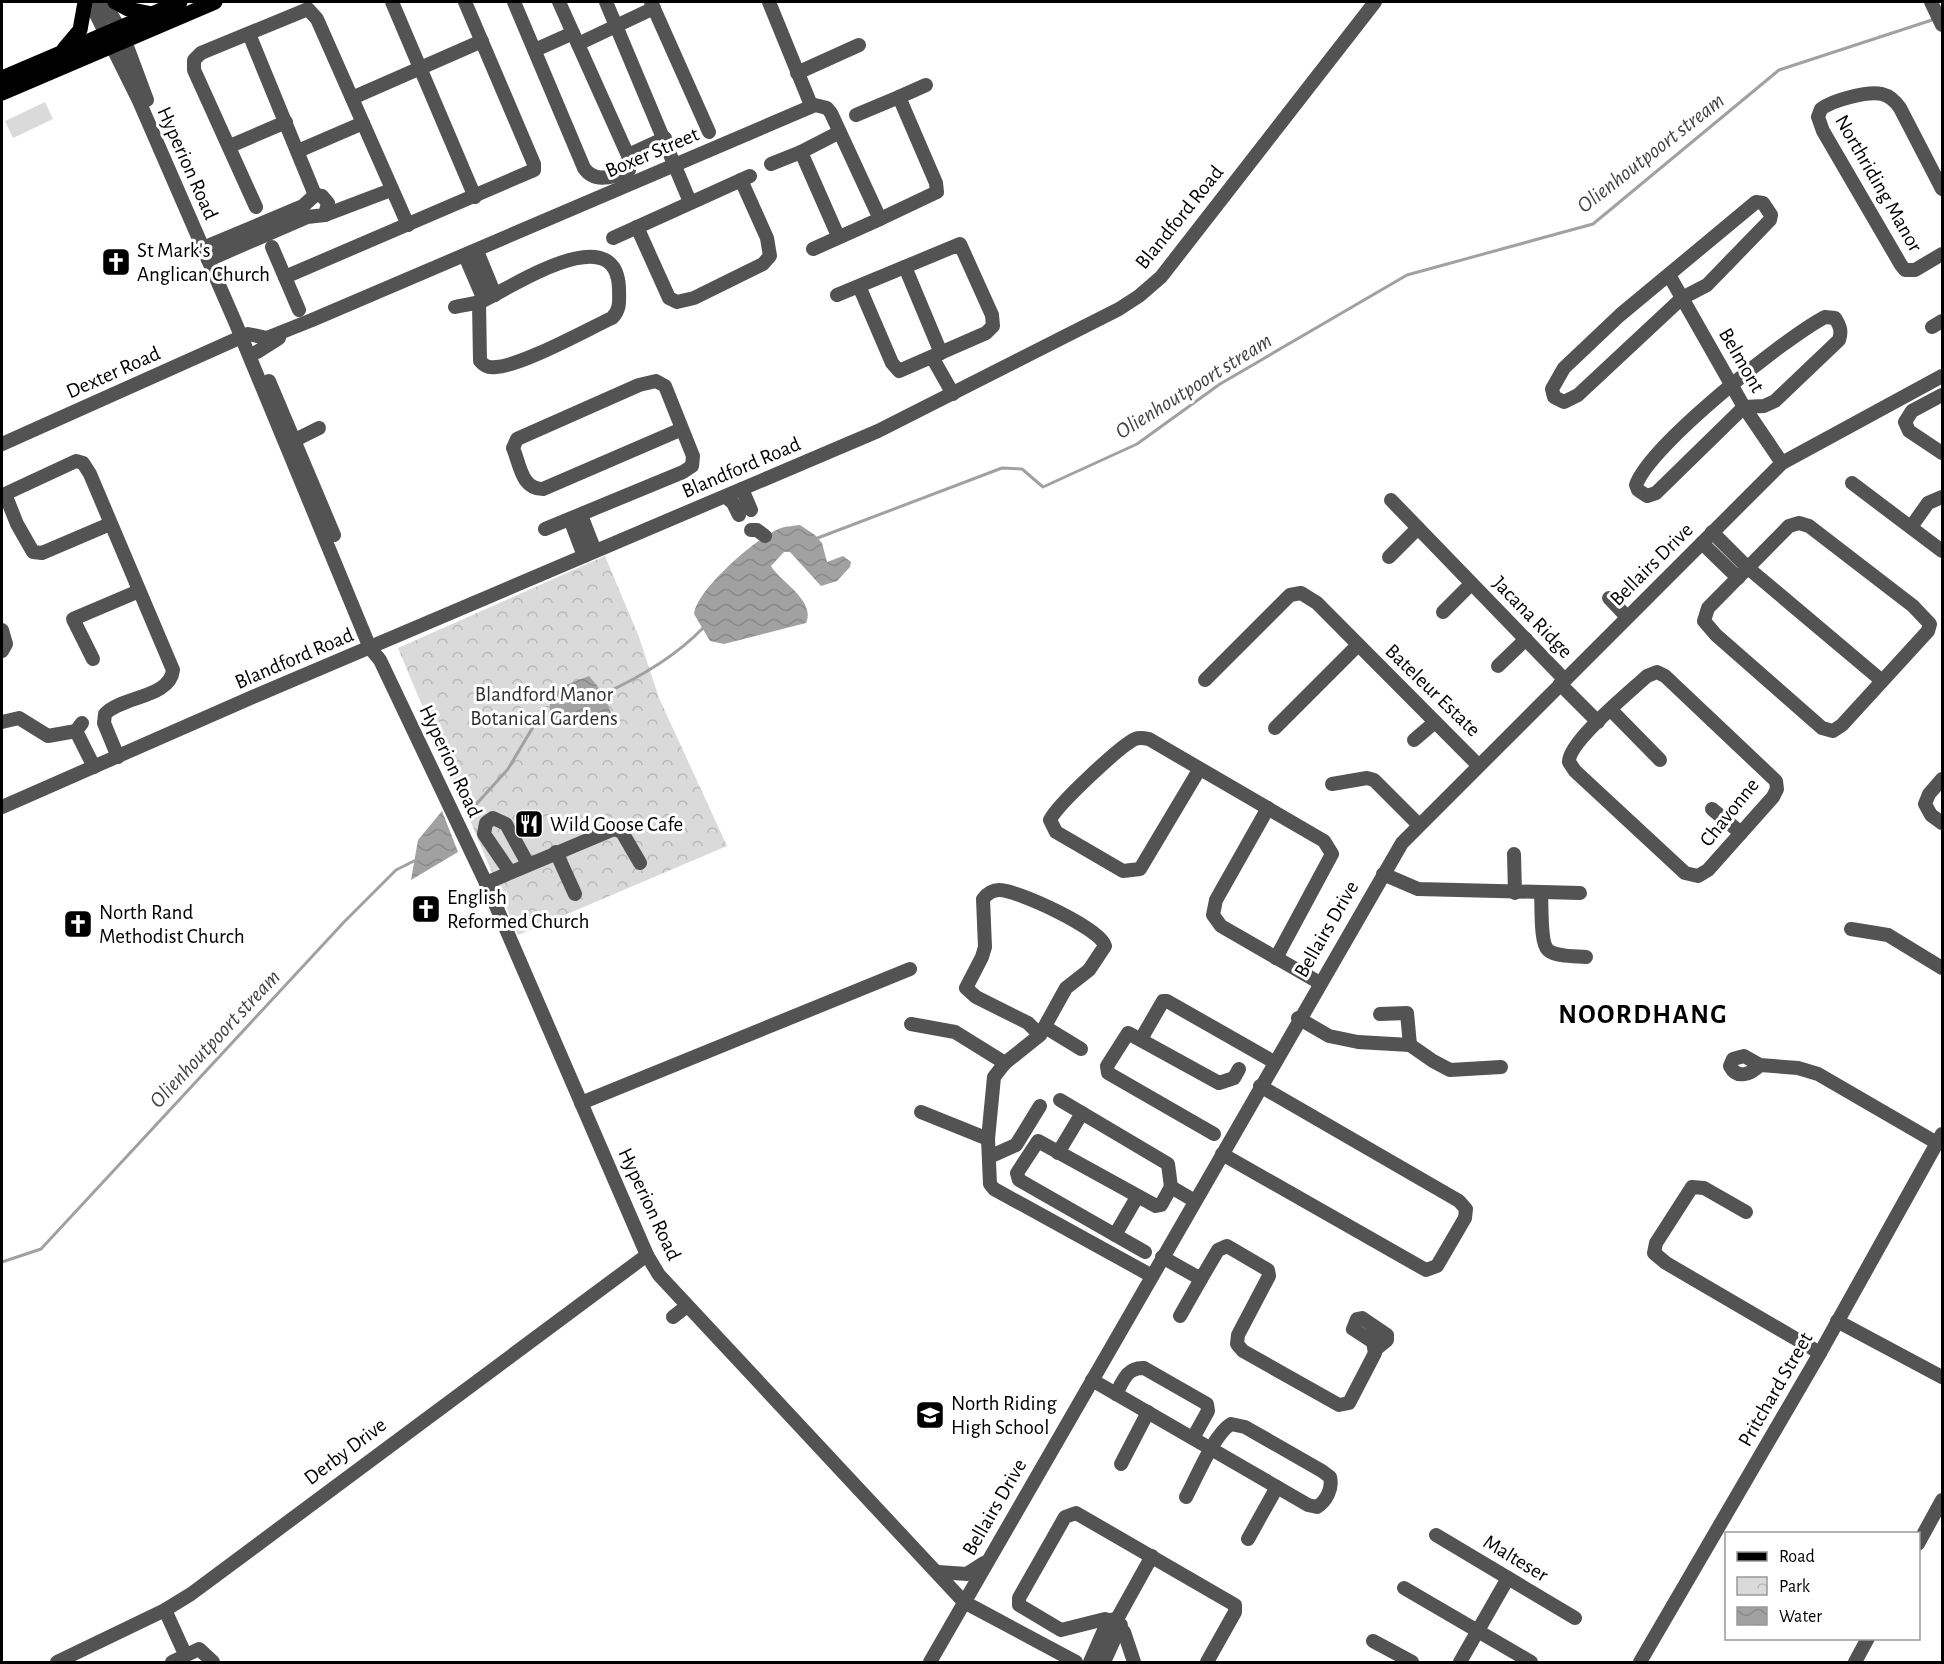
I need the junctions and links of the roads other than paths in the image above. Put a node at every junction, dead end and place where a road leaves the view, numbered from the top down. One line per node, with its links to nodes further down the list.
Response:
1 (85, 2): 25 (main road)
2 (90, 2): 20 (street)
3 (104, 2): 20 (street)
4 (115, 2): 16 (main road)
5 (180, 2): 16 (main road)
6 (215, 2): 20 (main road)
7 (392, 2): 26 (street)
8 (465, 2): 22 (street)
9 (514, 2): 24 (street)
10 (559, 2): 21 (street)
11 (606, 2): 18 (street)
12 (769, 2): 27 (street)
13 (1375, 2): 78 (street, Blandford Road)
14 (652, 5): 18 (street); 37 (street)
15 (1933, 5): 17 (street)
16 (153, 14): 20 (main road)
17 (1942, 25)
18 (617, 26): 21 (street); 39 (street)
19 (249, 34): 32 (street); 35 (street); 40 (street)
20 (115, 37): 25 (main road); 30 (main road); 60 (street, Hyperion Road)
21 (575, 39): 24 (street); 43 (street)
22 (482, 41): 26 (street); 49 (street)
23 (859, 45): 27 (street)
24 (535, 50): 43 (street)
25 (60, 53): 28 (main road)
26 (421, 69): 32 (street); 49 (street)
27 (797, 73): 33 (street)
28 (2, 78)
29 (926, 85): 31 (street)
30 (2, 93)
31 (899, 97): 34 (street); 53 (street)
32 (352, 98): 36 (street)
33 (811, 105): 44 (street, Boxer Street); 53 (street)
34 (856, 115)
35 (286, 122): 40 (street); 41 (street)
36 (363, 123): 41 (street); 47 (street)
37 (709, 132)
38 (834, 135): 42 (street)
39 (665, 138): 43 (street); 44 (street)
40 (230, 146): 51 (street)
41 (298, 151): 48 (street)
42 (801, 152): 45 (street); 57 (street)
43 (628, 155)
44 (676, 164): 50 (street); 61 (street, Boxer Street)
45 (771, 164)
46 (1942, 189): 62 (street, Northriding Manor)
47 (391, 190): 52 (street); 54 (street)
48 (315, 195): 52 (street); 56 (street)
49 (476, 197): 54 (street)
50 (690, 202): 55 (street); 55 (street)
51 (256, 207)
52 (326, 215): 56 (street)
53 (880, 219): 57 (street)
54 (408, 225): 65 (street)
55 (637, 227): 58 (street)
56 (270, 234): 60 (street); 65 (street)
57 (838, 236): 59 (street)
58 (613, 238)
59 (813, 249)
60 (209, 253): 73 (street, Hyperion Road)
61 (471, 253): 69 (street); 72 (street, Boxer Street)
62 (1942, 254)
63 (904, 267): 66 (street); 75 (street); 75 (street)
64 (1669, 275): 68 (street, Belmont); 68 (street); 68 (street)
65 (285, 277): 71 (street)
66 (859, 286): 67 (street); 75 (street)
67 (837, 295)
68 (1682, 298): 77 (street, Belmont)
69 (486, 299): 69 (street); 70 (street)
70 (455, 307)
71 (298, 310)
72 (312, 320): 73 (street, Boxer Street); 74 (street, Boxer Street)
73 (245, 336): 74 (street, Hyperion Road); 83 (street, Hyperion Road); 84 (street, Dexter Road)
74 (257, 352): 83 (street, Hyperion Road)
75 (936, 355): 78 (street)
76 (1942, 376): 86 (street, Bellairs Drive)
77 (1731, 385): 80 (street, Belmont); 80 (street); 80 (street)
78 (953, 394): 88 (street, Blandford Road)
79 (1942, 395): 85 (street)
80 (1744, 408): 86 (street, Belmont)
81 (319, 428): 83 (street)
82 (682, 429): 82 (street); 92 (street)
83 (290, 442): 113 (street, Hyperion Road)
84 (2, 444)
85 (1942, 453)
86 (1782, 463): 98 (street, Bellairs Drive)
87 (1852, 483): 94 (street)
88 (742, 489): 89 (street, Blandford Road); 89 (street)
89 (726, 497): 102 (street, Blandford Road)
90 (1942, 497): 94 (street)
91 (1391, 500): 95 (street, Jacana Ridge)
92 (575, 517): 96 (street); 102 (street)
93 (110, 524): 93 (street); 106 (street)
94 (1911, 527): 101 (street)
95 (1418, 528): 103 (street); 105 (street, Jacana Ridge)
96 (545, 529)
97 (751, 530): 99 (street)
98 (1712, 532): 100 (street, Bellairs Drive); 104 (street)
99 (765, 536)
100 (1702, 543): 104 (street); 109 (street, Bellairs Drive)
101 (1942, 550)
102 (589, 554): 113 (street, Blandford Road)
103 (1389, 557)
104 (1743, 573): 118 (street); 118 (street); 118 (street)
105 (1472, 584): 108 (street, Jacana Ridge); 111 (street, Jacana Ridge)
106 (139, 591): 115 (street); 126 (street)
107 (1609, 598): 109 (street)
108 (1443, 612)
109 (1627, 617): 119 (street, Bellairs Drive)
110 (2, 630): 114 (street)
111 (1526, 639): 116 (street); 119 (street, Jacana Ridge)
112 (1357, 646): 117 (street, Bateleur Estate); 122 (street, Bateleur Estate); 124 (street, Bateleur Estate)
113 (374, 647): 126 (street, Blandford Road); 145 (street, Hyperion Road)
114 (2, 651)
115 (93, 659)
116 (1498, 666)
117 (1205, 680)
118 (1881, 680)
119 (1562, 682): 123 (street); 128 (street, Bellairs Drive)
120 (1611, 710): 123 (street, Chavonne); 127 (street); 138 (street, Chavonne)
121 (2, 722): 129 (street)
122 (1435, 722): 125 (street); 128 (street, Bateleur Estate)
123 (1598, 722): 138 (street, Chavonne)
124 (1275, 728)
125 (1414, 740)
126 (118, 757): 129 (street, Blandford Road)
127 (1660, 760)
128 (1478, 765): 137 (street, Bellairs Drive)
129 (94, 767): 133 (street, Blandford Road)
130 (1199, 770): 130 (street); 134 (street)
131 (1942, 779): 136 (street)
132 (1332, 784): 137 (street)
133 (2, 807)
134 (1268, 808): 152 (street); 152 (street)
135 (1712, 809): 138 (street)
136 (1942, 823)
137 (1419, 825): 144 (street, Bellairs Drive)
138 (1741, 833)
139 (556, 852): 141 (street); 142 (street); 148 (street)
140 (1514, 854): 146 (street)
141 (640, 863)
142 (528, 864): 143 (street); 143 (street)
143 (510, 872): 145 (street)
144 (1383, 874): 146 (street); 155 (street, Bellairs Drive)
145 (486, 883): 170 (street, Hyperion Road)
146 (1515, 893): 149 (street)
147 (1580, 893): 149 (street)
148 (575, 894)
149 (1541, 894): 151 (street)
150 (1851, 929): 153 (street)
151 (1586, 957)
152 (1276, 958): 155 (street)
153 (1942, 968)
154 (910, 969): 170 (street)
155 (1320, 983): 157 (street, Bellairs Drive)
156 (1380, 1014): 161 (street)
157 (1298, 1018): 161 (street); 163 (street, Bellairs Drive)
158 (911, 1024): 164 (street)
159 (1042, 1031): 159 (street); 162 (street); 164 (street)
160 (1141, 1039): 163 (street); 167 (street); 174 (street)
161 (1410, 1045): 166 (street)
162 (1081, 1049)
163 (1274, 1062): 168 (street, Bellairs Drive)
164 (1005, 1063): 175 (street)
165 (1760, 1065): 176 (street)
166 (1501, 1067)
167 (1239, 1069)
168 (1260, 1086): 178 (street, Bellairs Drive); 178 (street)
169 (1060, 1101): 173 (street)
170 (581, 1102): 186 (street, Hyperion Road)
171 (1040, 1106): 179 (street)
172 (921, 1112): 175 (street)
173 (1082, 1113): 177 (street); 180 (street)
174 (1214, 1134)
175 (988, 1139): 179 (street)
176 (1940, 1139): 193 (street, Pritchard Street)
177 (1058, 1153): 181 (street); 184 (street)
178 (1222, 1154): 182 (street, Bellairs Drive)
179 (989, 1157): 188 (street)
180 (1171, 1187): 181 (street); 182 (street)
181 (1137, 1197): 184 (street)
182 (1196, 1201): 187 (street, Bellairs Drive)
183 (1746, 1212): 195 (street)
184 (1115, 1235): 185 (street)
185 (1144, 1252)
186 (647, 1255): 190 (street, Hyperion Road); 215 (street, Derby Drive)
187 (1162, 1257): 188 (street, Bellairs Drive); 189 (street)
188 (1152, 1276): 197 (street, Bellairs Drive)
189 (1201, 1279): 191 (street); 194 (street)
190 (687, 1306): 192 (street); 211 (street, Hyperion Road)
191 (1180, 1316)
192 (673, 1317)
193 (1838, 1321): 195 (street, Pritchard Street); 196 (street)
194 (1376, 1349)
195 (1820, 1353): 234 (street, Pritchard Street)
196 (1942, 1377)
197 (1092, 1380): 198 (street); 210 (street, Bellairs Drive)
198 (1116, 1394): 199 (street); 200 (street)
199 (1148, 1412): 200 (street); 202 (street)
200 (1193, 1438): 201 (street)
201 (1212, 1449): 203 (street); 203 (street); 204 (street)
202 (1120, 1464)
203 (1277, 1487): 207 (street)
204 (1186, 1497)
205 (1942, 1500): 208 (street)
206 (1436, 1535): 212 (street, Malteser)
207 (1248, 1539)
208 (1920, 1540)
209 (1152, 1556): 217 (street); 217 (street); 230 (street)
210 (988, 1559): 211 (street); 214 (street, Bellairs Drive)
211 (938, 1572): 214 (street, Hyperion Road)
212 (1508, 1578): 216 (street, Malteser); 218 (street)
213 (1404, 1588): 218 (street)
214 (964, 1602): 225 (street, Bellairs Drive); 226 (street, Hyperion Road)
215 (165, 1610): 221 (street); 222 (street, Derby Drive)
216 (1575, 1618)
217 (1114, 1625): 227 (street); 228 (street); 229 (street)
218 (1478, 1632): 232 (street); 233 (street)
219 (1867, 1640): 235 (street)
220 (1373, 1641): 231 (street)
221 (185, 1654): 223 (street); 224 (street)
222 (57, 1662)
223 (172, 1662)
224 (213, 1662)
225 (930, 1662)
226 (1076, 1662)
227 (1090, 1662)
228 (1104, 1662)
229 (1134, 1662)
230 (1207, 1662)
231 (1412, 1662)
232 (1460, 1662)
233 (1531, 1662)
234 (1640, 1662)
235 (1855, 1662)

